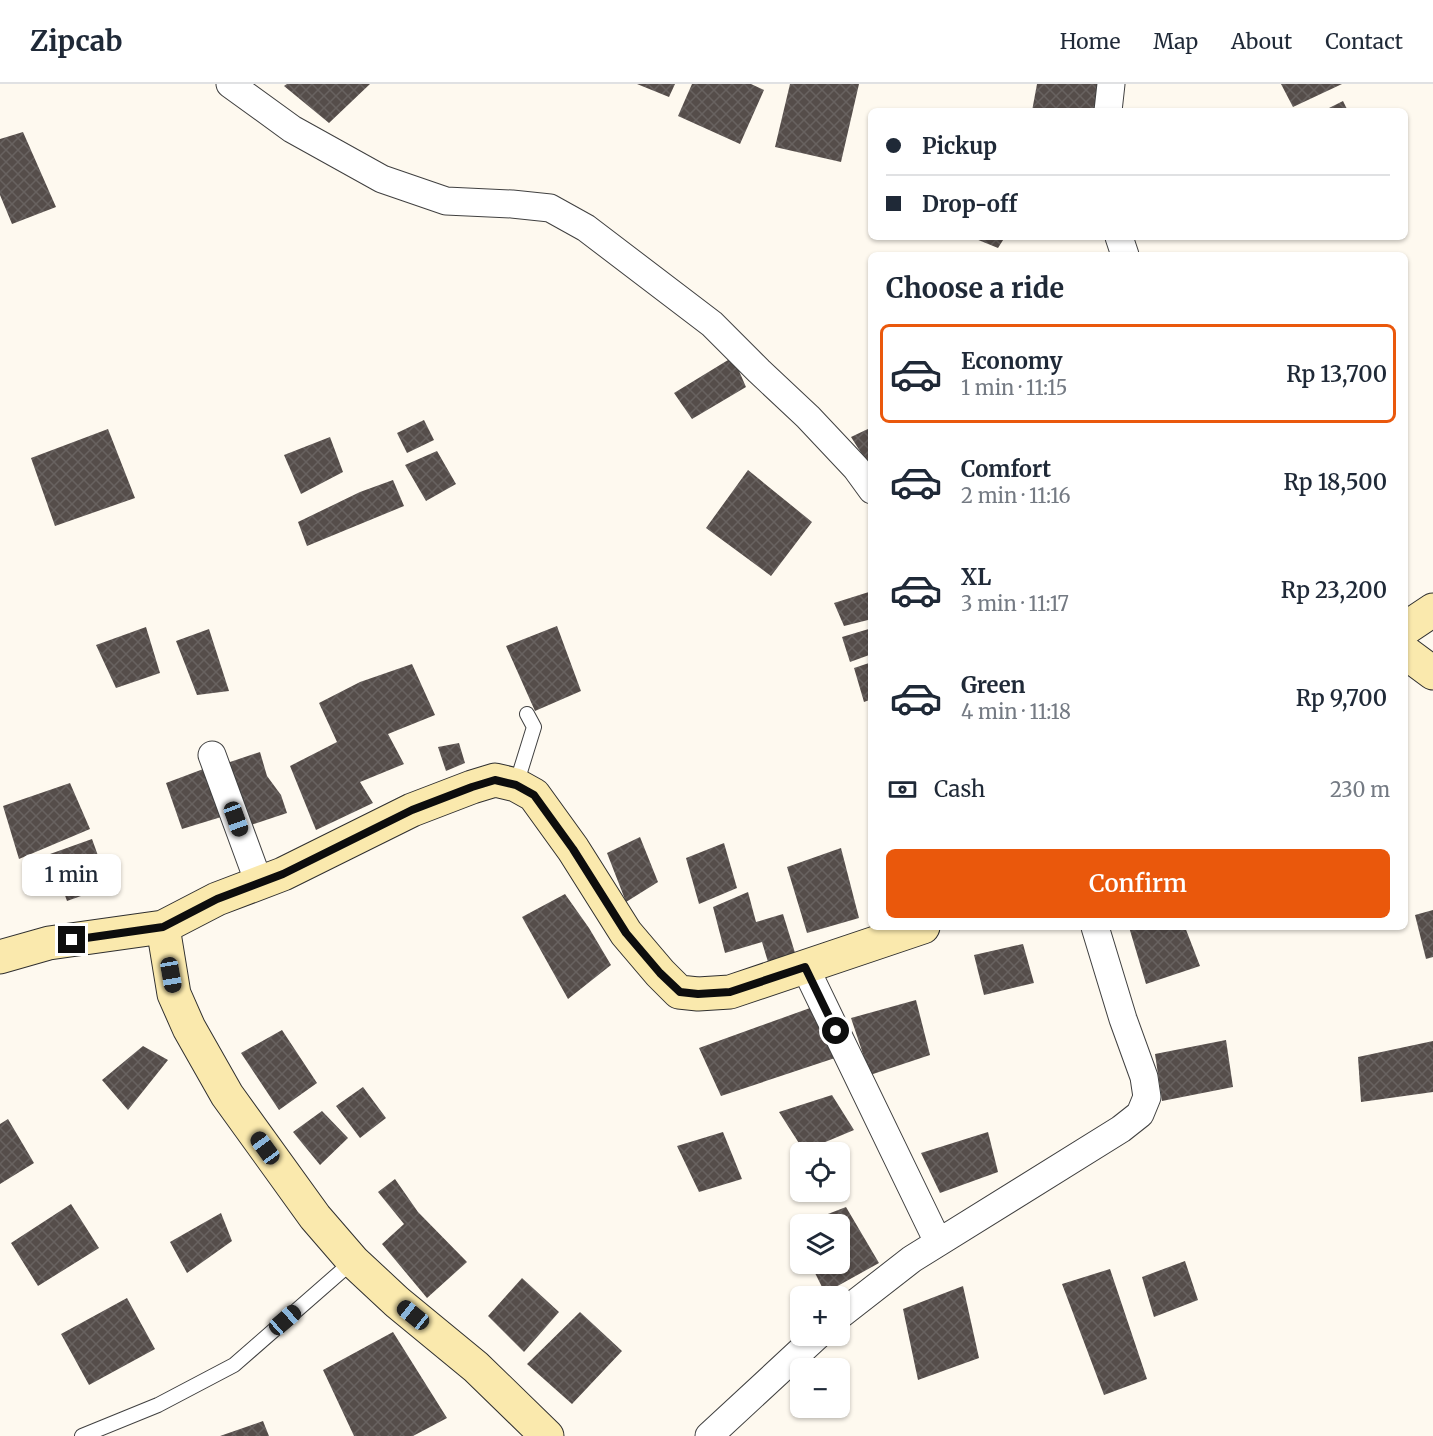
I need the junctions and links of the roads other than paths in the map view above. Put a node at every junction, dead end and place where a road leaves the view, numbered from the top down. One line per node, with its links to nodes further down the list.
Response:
1 (230, 84): 4 (street)
2 (1111, 84): 3 (street)
3 (1108, 108)
4 (868, 484)
5 (1433, 610): 6 (street)
6 (1408, 627)
7 (1408, 654): 8 (street)
8 (1433, 673)
9 (527, 714): 11 (lane)
10 (212, 755): 12 (street)
11 (516, 785): 12 (street); 17 (street)
12 (259, 883): 13 (street)
13 (163, 927): 16 (street); 19 (street)
14 (914, 930): 17 (street)
15 (1096, 930): 18 (street)
16 (0, 957)
17 (805, 967): 18 (street)
18 (938, 1242): 20 (street)
19 (352, 1261): 22 (lane); 23 (street)
20 (850, 1307)
21 (806, 1346): 24 (street)
22 (82, 1436)
23 (547, 1436)
24 (709, 1436)

